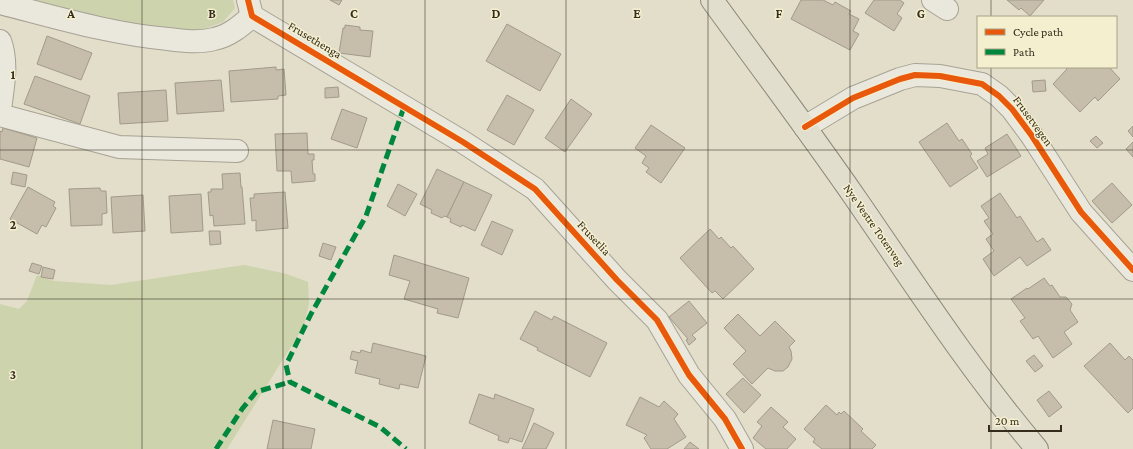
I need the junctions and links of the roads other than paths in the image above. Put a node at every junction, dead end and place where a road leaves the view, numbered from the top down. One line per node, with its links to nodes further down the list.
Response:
1 (712, 0): 8 (main road, Nye Vestre Totenveg)
2 (0, 3): 3 (street, Frusethenga)
3 (250, 8): 5 (street, Frusethenga)
4 (0, 41): 6 (street)
5 (381, 92): 11 (street, Frusetlia)
6 (0, 109)
7 (0, 115): 9 (street)
8 (804, 127): 10 (street, Frusetvegen); 12 (main road, Nye Vestre Totenveg)
9 (237, 151)
10 (1133, 270)
11 (742, 449)
12 (1037, 449)

